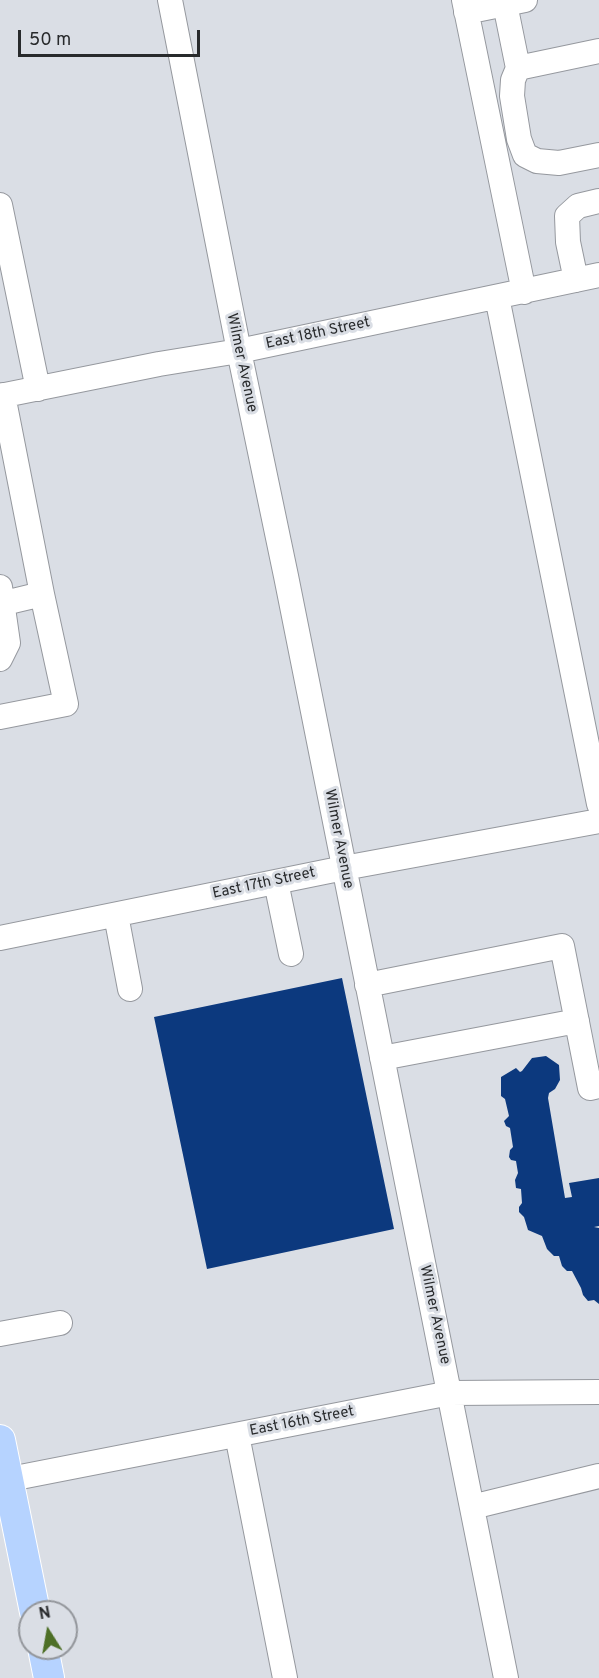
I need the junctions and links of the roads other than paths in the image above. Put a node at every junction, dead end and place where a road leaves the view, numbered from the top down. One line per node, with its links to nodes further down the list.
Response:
1 (170, 0): 12 (street, Wilmer Avenue)
2 (515, 2): 3 (street); 5 (street)
3 (465, 6): 10 (street)
4 (599, 51): 5 (street)
5 (518, 68): 6 (street)
6 (599, 155)
7 (599, 201): 9 (street)
8 (0, 205): 13 (street)
9 (587, 278): 10 (street, East 18th Street)
10 (524, 292): 11 (street, East 18th Street)
11 (497, 297): 12 (street, East 18th Street); 19 (street)
12 (239, 351): 13 (street, East 18th Street); 21 (street, Wilmer Avenue)
13 (38, 389): 14 (street, East 18th Street)
14 (2, 396): 15 (street)
15 (42, 594): 16 (street); 18 (street)
16 (1, 598): 17 (street)
17 (0, 659)
18 (0, 717)
19 (599, 804)
20 (599, 821): 21 (street, East 17th Street)
21 (344, 868): 22 (street, East 17th Street); 26 (street, Wilmer Avenue)
22 (276, 882): 23 (street, East 17th Street); 25 (street)
23 (116, 915): 24 (street, East 17th Street); 27 (street)
24 (0, 938)
25 (291, 954)
26 (367, 985): 28 (street); 29 (street, Wilmer Avenue)
27 (130, 989)
28 (577, 1021): 29 (street); 30 (street)
29 (382, 1058): 34 (street, Wilmer Avenue)
30 (599, 1086)
31 (60, 1323): 32 (street)
32 (0, 1334)
33 (599, 1392): 34 (street, East 16th Street)
34 (450, 1393): 35 (street, East 16th Street); 39 (street, Wilmer Avenue)
35 (237, 1435): 38 (street, East 16th Street); 43 (street)
36 (0, 1440): 38 (main road)
37 (599, 1476): 39 (street)
38 (4, 1481): 40 (main road)
39 (472, 1507): 44 (street, Wilmer Avenue)
40 (32, 1600)
41 (45, 1660): 42 (main road)
42 (49, 1678)
43 (285, 1678)
44 (506, 1678)

